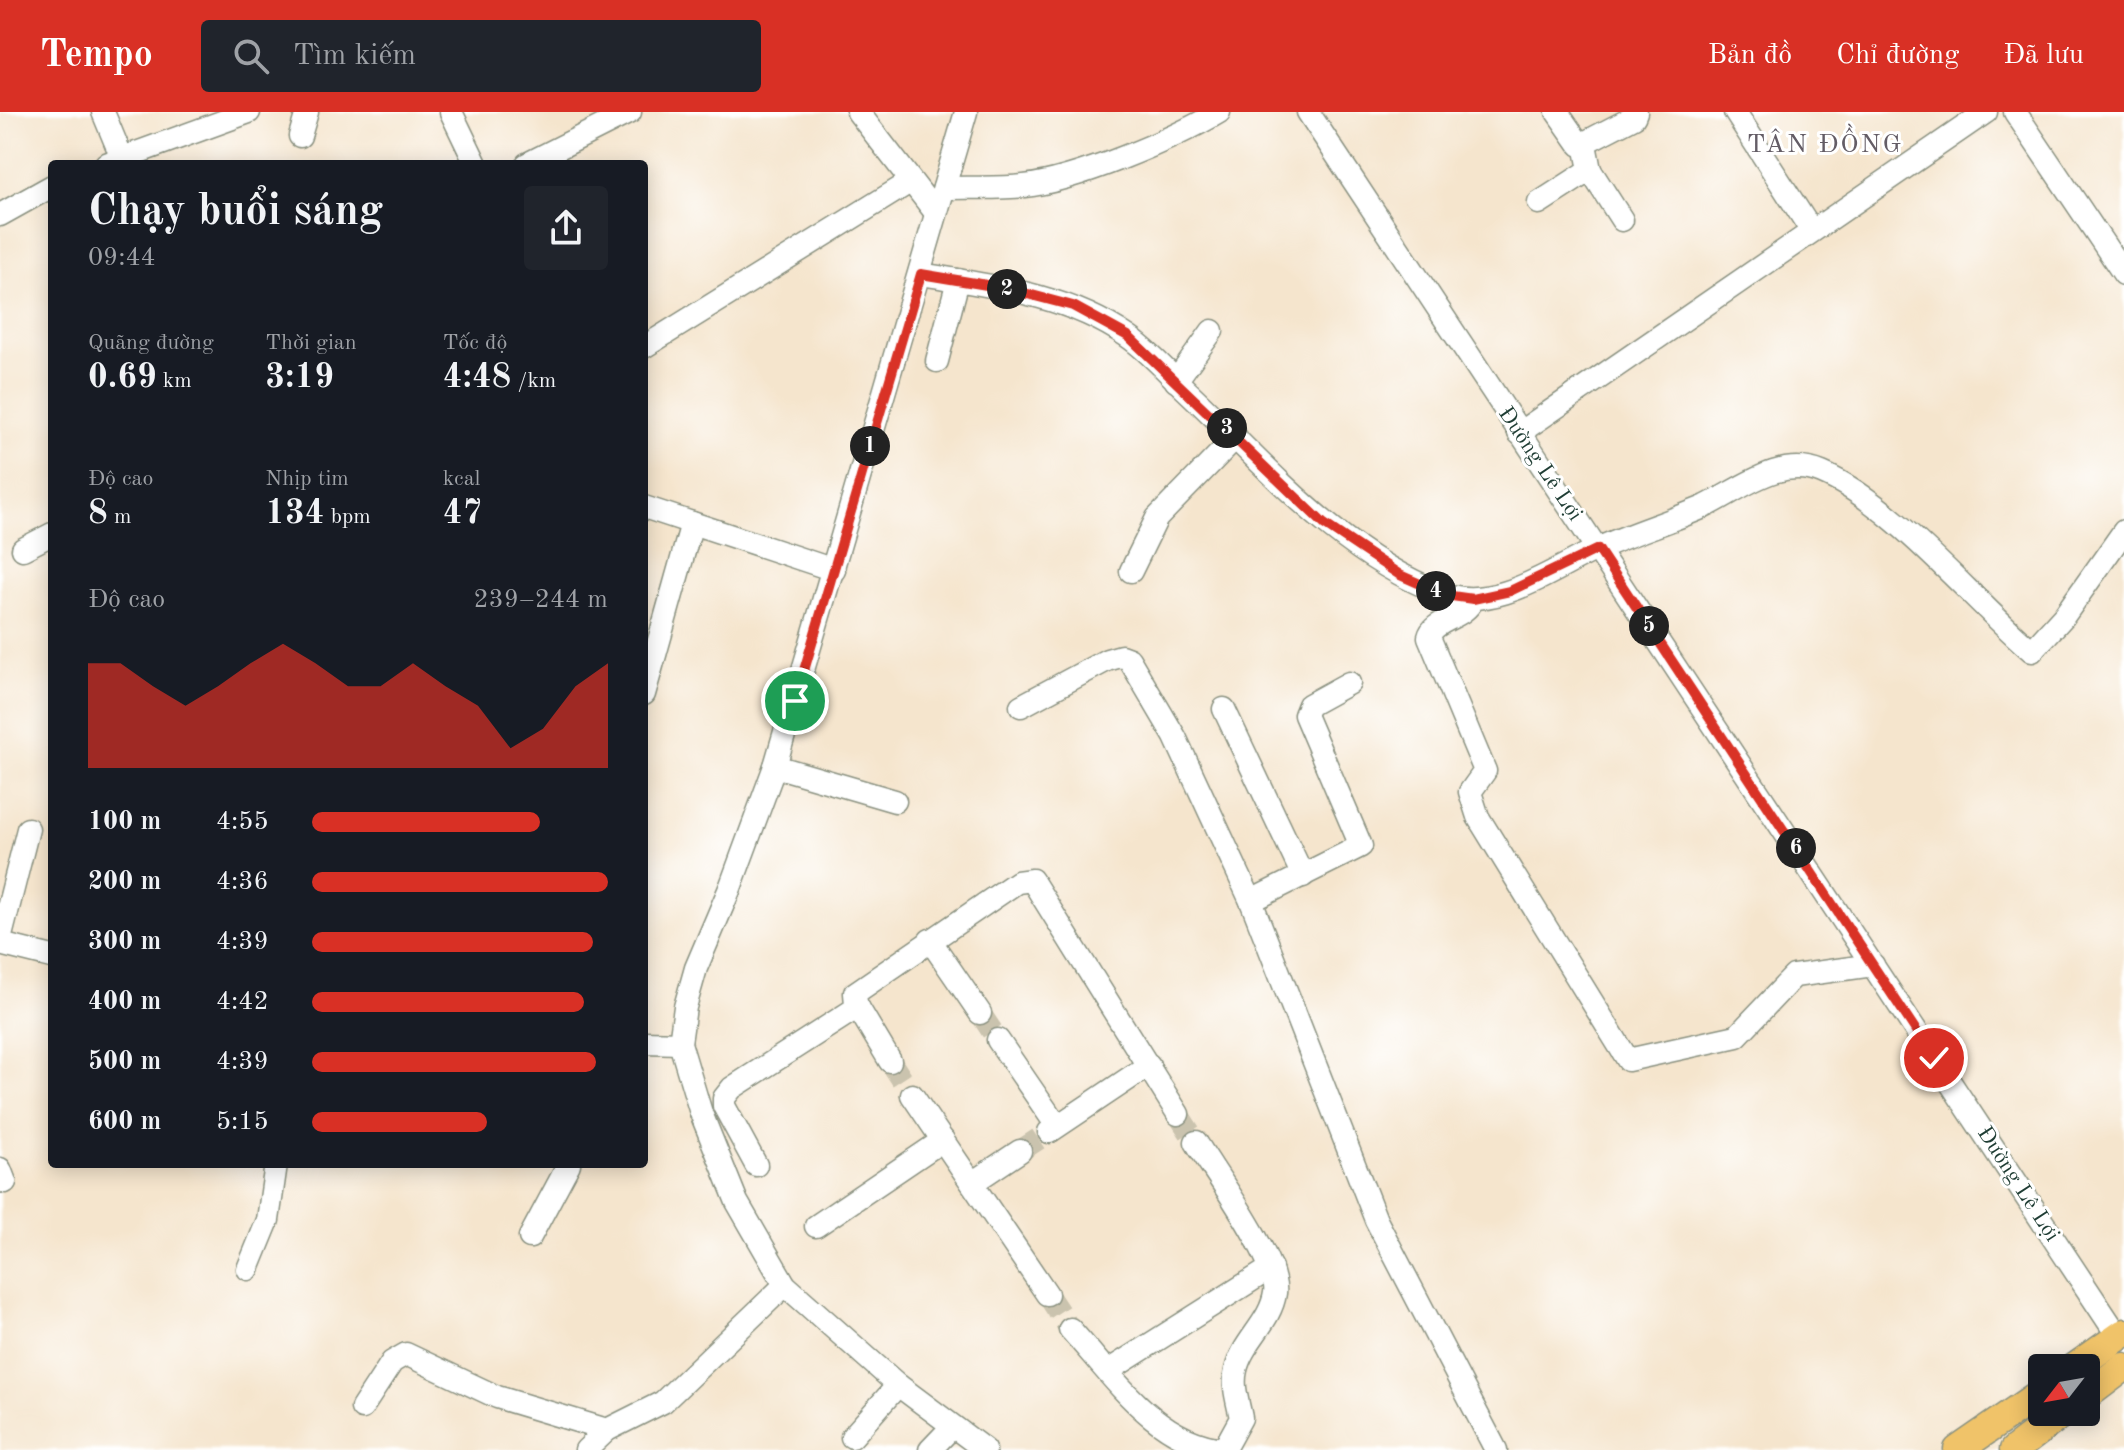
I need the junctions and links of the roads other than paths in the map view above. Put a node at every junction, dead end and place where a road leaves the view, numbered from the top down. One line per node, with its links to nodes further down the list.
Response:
1 (103, 112): 17 (street)
2 (249, 112): 18 (street)
3 (307, 112): 15 (street)
4 (451, 112): 19 (street)
5 (630, 112): 20 (street)
6 (858, 112): 22 (street)
7 (966, 112): 24 (street)
8 (1219, 112): 24 (street)
9 (1308, 112): 37 (street, Đường Lê Lợi)
10 (1557, 112): 16 (street)
11 (1636, 112): 16 (street)
12 (1735, 112): 29 (street)
13 (1986, 112): 29 (street)
14 (2015, 112): 31 (street)
15 (300, 136)
16 (1585, 144): 21 (street)
17 (114, 160)
18 (117, 160)
19 (474, 160)
20 (535, 160)
21 (1590, 170): 25 (street); 28 (street)
22 (910, 182): 26 (street); 34 (street)
23 (48, 188): 27 (street)
24 (944, 188): 26 (street)
25 (1539, 203)
26 (936, 213): 30 (street)
27 (0, 215)
28 (1622, 220)
29 (1811, 230): 37 (street)
30 (921, 274): 32 (street); 45 (street)
31 (2124, 274)
32 (958, 280): 35 (street); 36 (street)
33 (1212, 331): 36 (street)
34 (648, 345)
35 (937, 361)
36 (1176, 381): 38 (street)
37 (1519, 433): 44 (street, Đường Lê Lợi)
38 (1236, 437): 46 (street); 47 (street)
39 (648, 508): 40 (street)
40 (692, 523): 45 (street); 48 (street)
41 (2124, 531): 44 (street)
42 (48, 536): 43 (street)
43 (23, 549)
44 (1598, 549): 47 (street); 60 (street, Đường Lê Lợi)
45 (834, 570): 52 (street)
46 (1131, 571)
47 (1473, 599): 60 (street)
48 (648, 680)
49 (1349, 683): 55 (street)
50 (1021, 706): 56 (street)
51 (1224, 709): 55 (street)
52 (775, 766): 53 (street); 65 (street)
53 (895, 801)
54 (28, 829): 58 (street)
55 (1303, 876): 56 (street)
56 (1251, 901): 101 (street)
57 (930, 940): 61 (street); 62 (street); 67 (street)
58 (0, 942): 59 (street)
59 (48, 956)
60 (1873, 965): 84 (street, Đường Lê Lợi)
61 (858, 1007): 66 (street); 73 (street)
62 (980, 1013)
63 (998, 1040): 67 (street)
64 (648, 1042): 65 (street)
65 (680, 1043): 81 (street)
66 (890, 1061)
67 (1149, 1065): 69 (street)
68 (912, 1095): 70 (street)
69 (1178, 1114)
70 (943, 1140): 76 (street); 77 (street)
71 (1196, 1142): 79 (street)
72 (1020, 1151): 76 (street)
73 (756, 1165)
74 (275, 1168): 80 (street)
75 (567, 1168): 78 (street)
76 (972, 1183): 82 (street)
77 (816, 1226)
78 (530, 1237)
79 (1271, 1268): 87 (street); 96 (street)
80 (248, 1269)
81 (785, 1285): 88 (street); 94 (street)
82 (1047, 1294)
83 (1070, 1329): 87 (street)
84 (2122, 1338): 85 (main road)
85 (2096, 1354)
86 (2124, 1367): 89 (main road)
87 (1108, 1371): 96 (street)
88 (898, 1385): 93 (street); 95 (street)
89 (2100, 1385)
90 (2028, 1402): 102 (main road)
91 (362, 1408): 94 (street)
92 (2046, 1426): 97 (main road)
93 (952, 1427): 99 (street); 100 (street)
94 (607, 1430): 98 (street)
95 (852, 1437)
96 (1225, 1449)
97 (2016, 1449)
98 (586, 1450)
99 (930, 1450)
100 (985, 1450)
101 (1496, 1450)
102 (1958, 1450)

